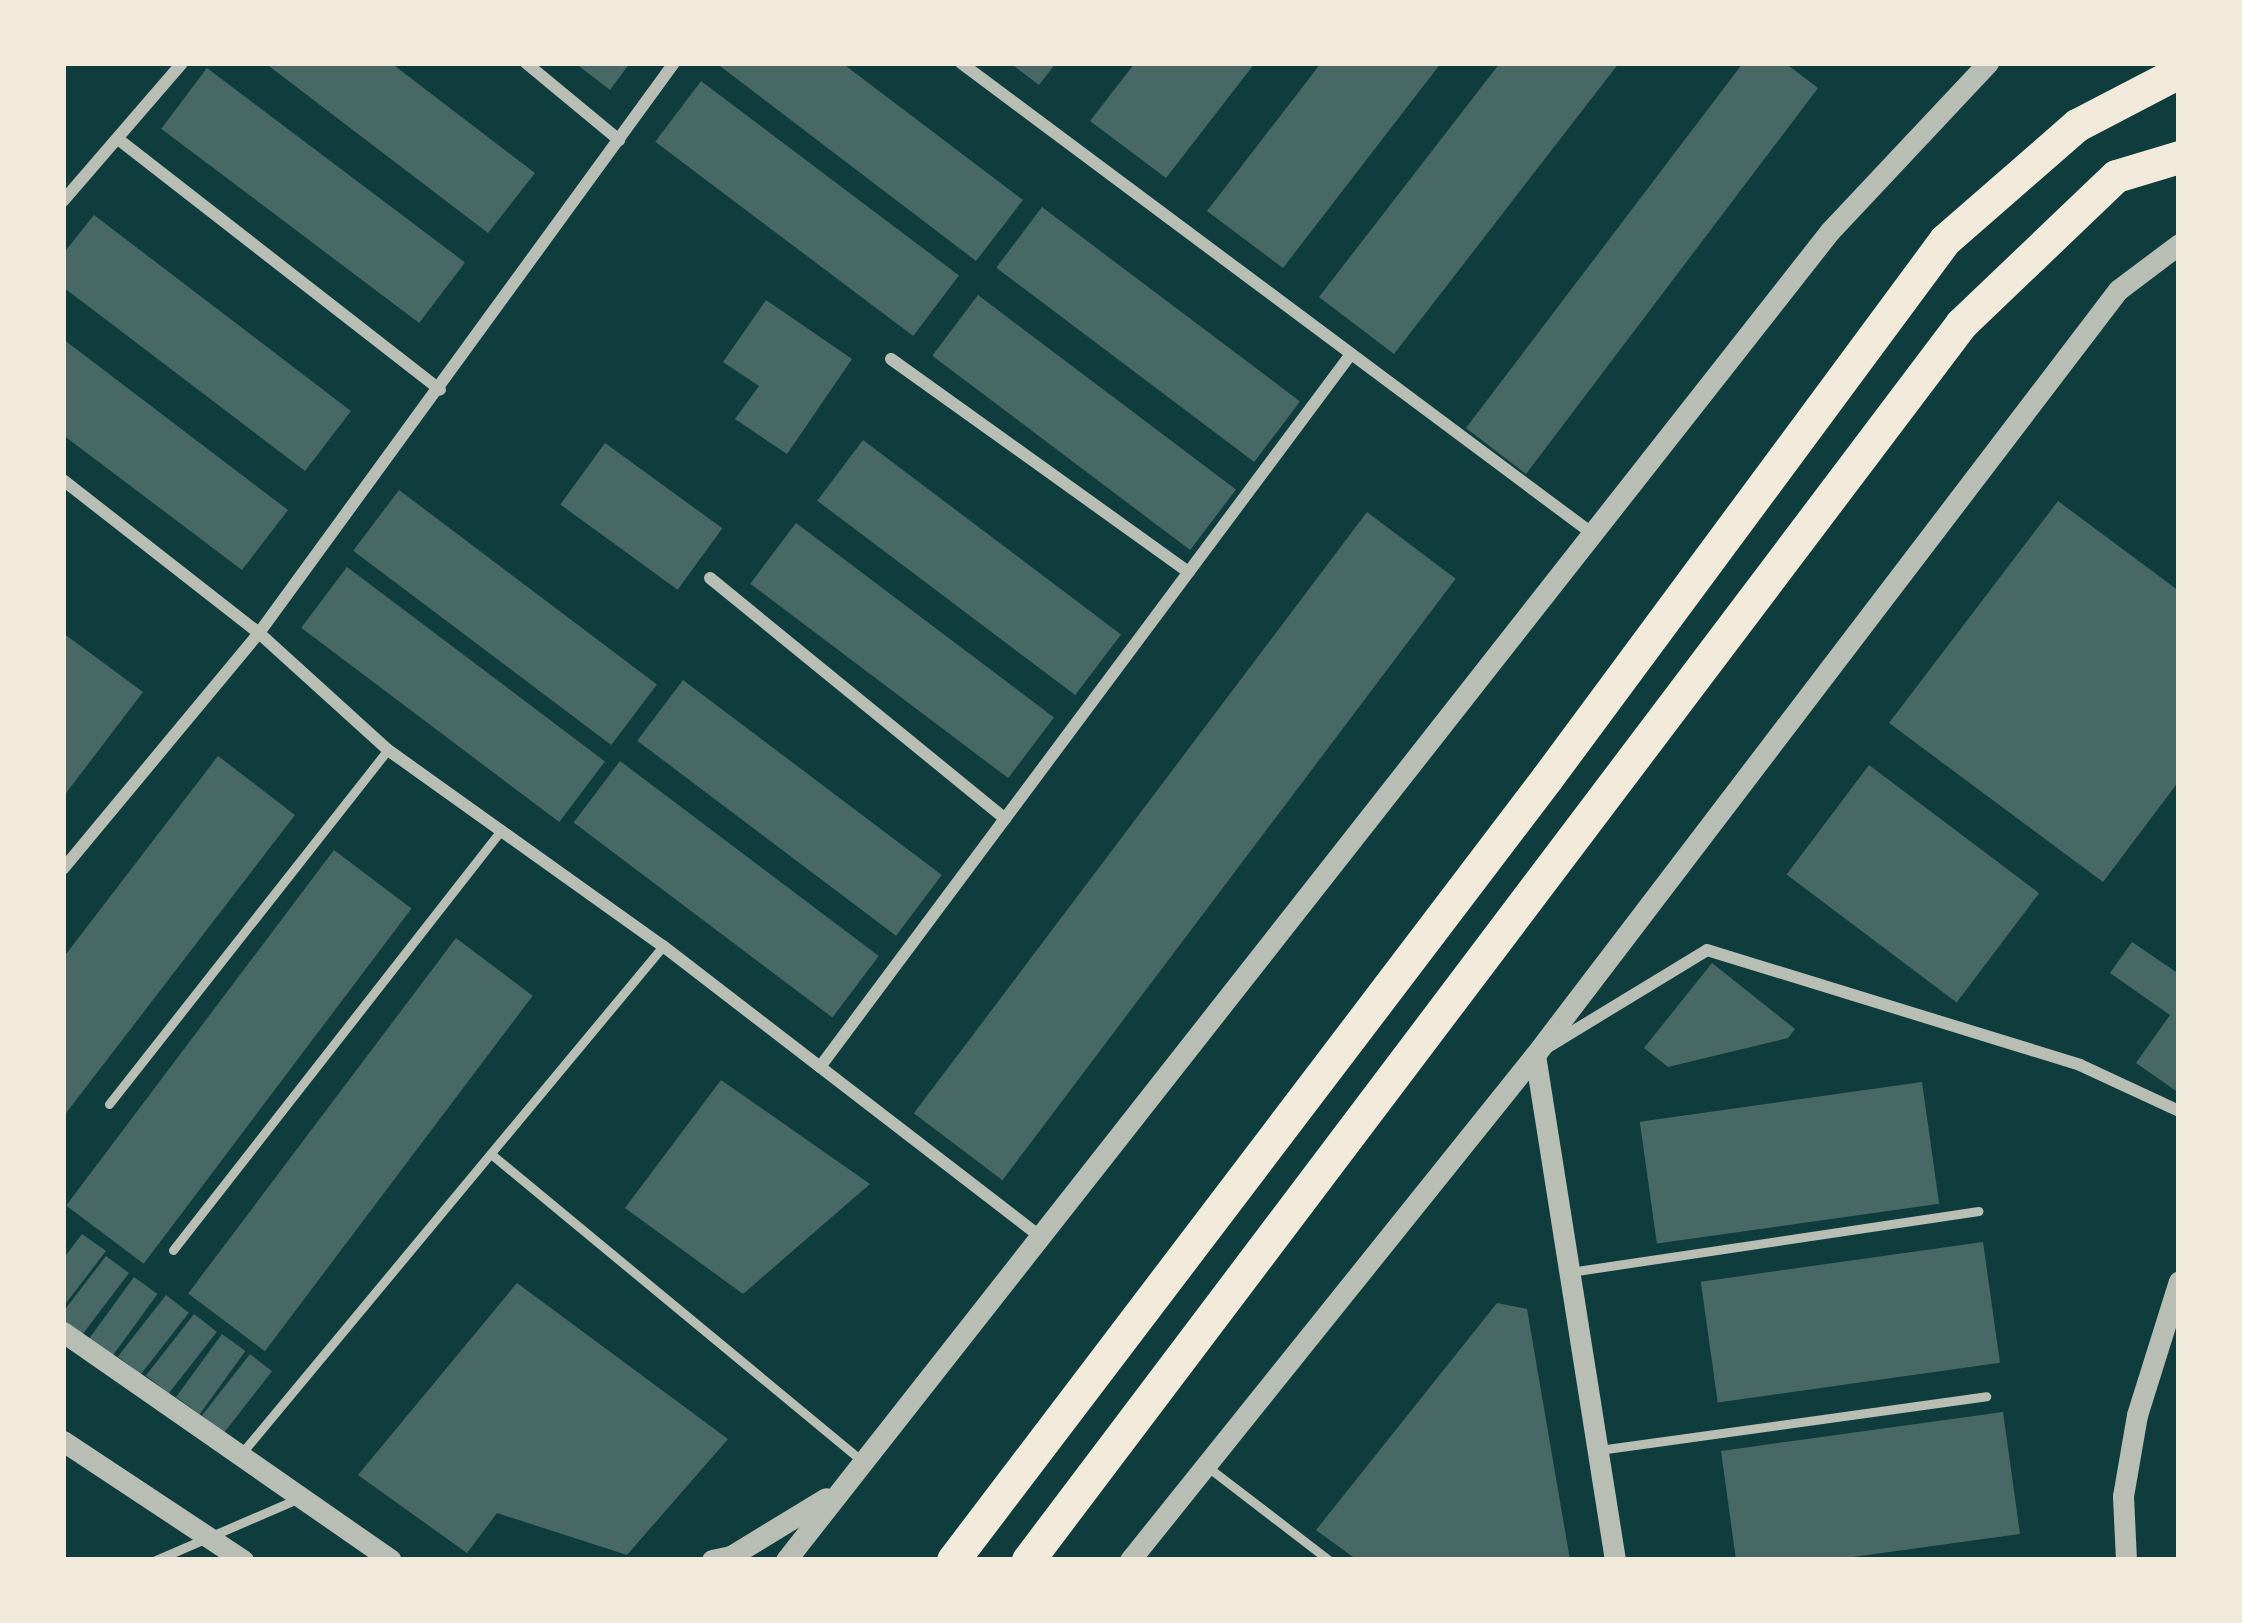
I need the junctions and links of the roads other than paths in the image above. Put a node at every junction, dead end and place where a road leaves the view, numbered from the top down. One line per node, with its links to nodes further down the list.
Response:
1 (182, 63): 7 (street)
2 (526, 63): 8 (street)
3 (674, 63): 8 (street)
4 (961, 63): 12 (street)
5 (1988, 63): 16 (street)
6 (2179, 72): 50 (highway)
7 (118, 139): 10 (street); 14 (street)
8 (619, 140): 14 (street)
9 (2179, 157): 51 (highway)
10 (63, 201)
11 (2179, 244): 25 (street)
12 (1351, 354): 16 (street); 17 (street)
13 (891, 359): 17 (street)
14 (440, 390): 19 (street)
15 (63, 480): 19 (street)
16 (1593, 534): 31 (street)
17 (1189, 572): 21 (street)
18 (710, 578): 21 (street)
19 (259, 633): 20 (street); 23 (street)
20 (388, 749): 22 (street); 27 (lane)
21 (1005, 819): 26 (street)
22 (503, 827): 24 (street); 32 (lane)
23 (63, 869)
24 (663, 946): 26 (street); 29 (lane)
25 (1535, 1055): 28 (street); 33 (street); 41 (street)
26 (820, 1067): 31 (street)
27 (109, 1104)
28 (2179, 1111)
29 (491, 1154): 39 (lane); 40 (lane)
30 (1978, 1211): 33 (lane)
31 (1042, 1239): 40 (street)
32 (173, 1250)
33 (1570, 1272): 38 (street)
34 (2179, 1281): 55 (street)
35 (63, 1332): 39 (street)
36 (1986, 1396): 38 (lane)
37 (63, 1441): 44 (street)
38 (1598, 1450): 54 (street)
39 (241, 1455): 43 (street)
40 (863, 1462): 42 (street)
41 (1204, 1464): 52 (street); 53 (lane)
42 (843, 1488): 48 (street); 49 (street)
43 (304, 1496): 44 (lane); 47 (street)
44 (207, 1538): 45 (lane); 46 (street)
45 (156, 1560)
46 (243, 1560)
47 (391, 1560)
48 (712, 1560)
49 (786, 1560)
50 (953, 1560)
51 (1028, 1560)
52 (1130, 1560)
53 (1329, 1560)
54 (1615, 1560)
55 (2126, 1560)

